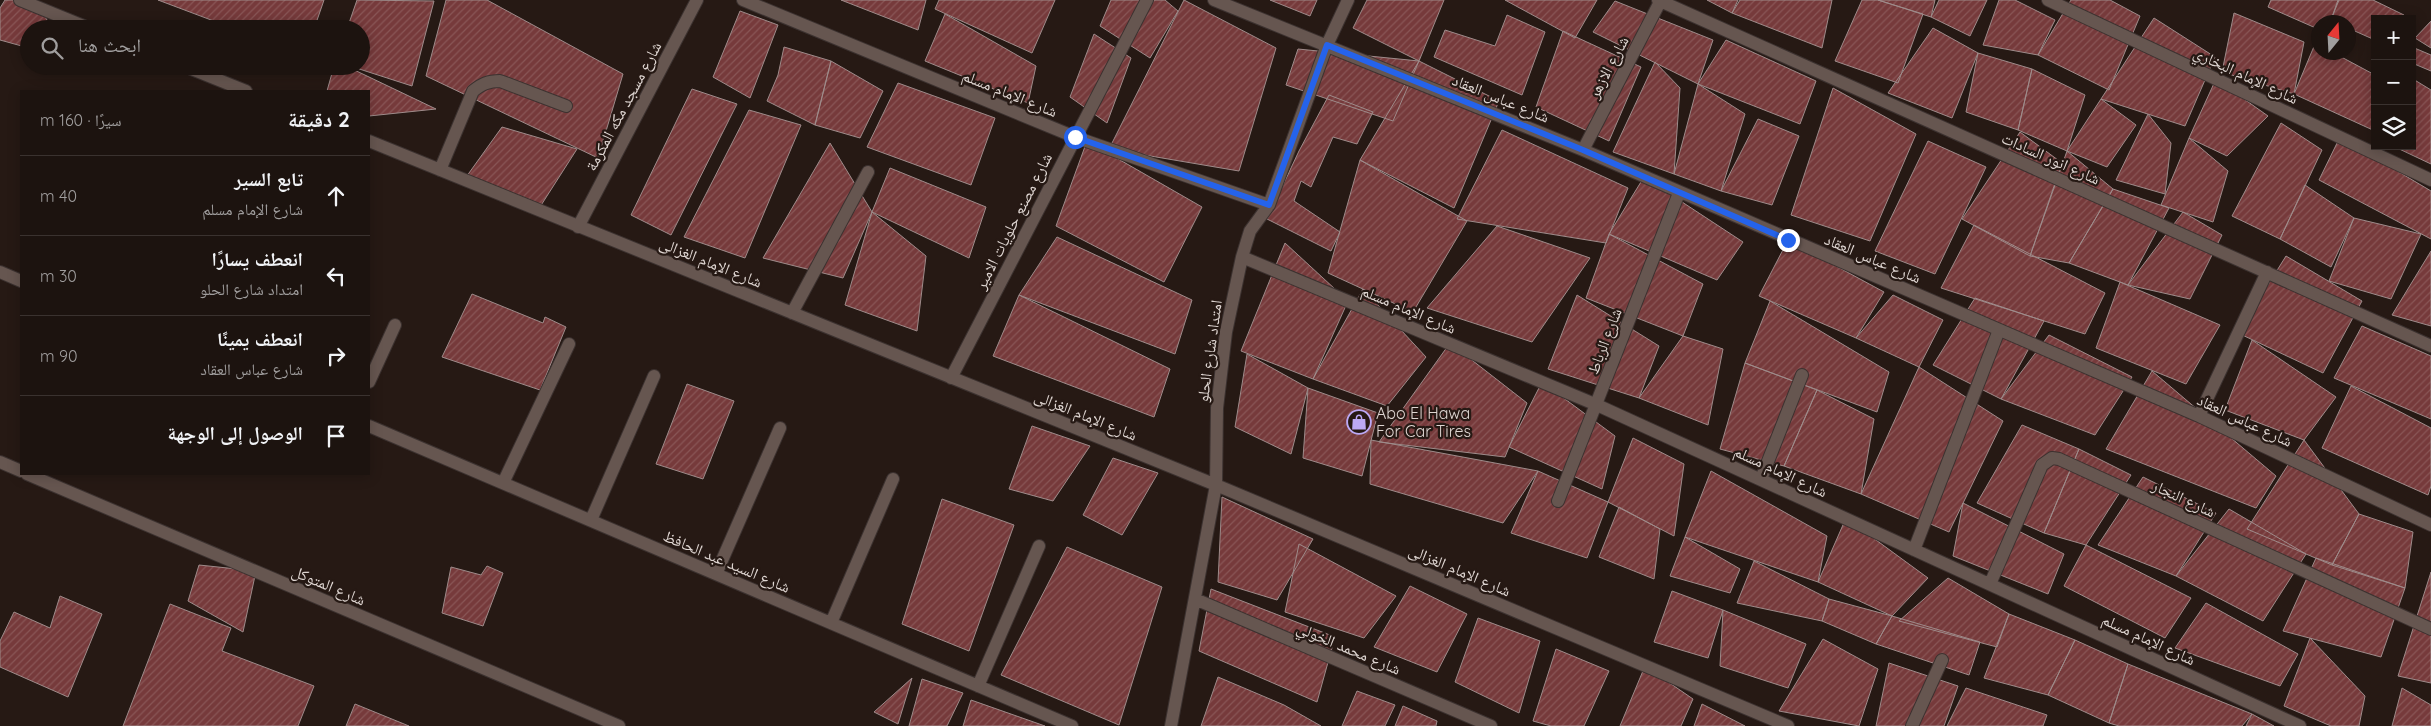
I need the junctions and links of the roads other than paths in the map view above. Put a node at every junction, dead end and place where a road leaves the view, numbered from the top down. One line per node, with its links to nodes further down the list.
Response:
1 (20, 0): 9 (street)
2 (697, 0): 22 (street, شارع مسجد مكه المكرمة)
3 (743, 0): 14 (street, شارع الإمام مسلم)
4 (1147, 0): 14 (street, شارع مصنع حلويات الامير)
5 (1214, 0): 10 (street, شارع عباس العقاد)
6 (1348, 0): 10 (street, امتداد شارع الحلو)
7 (1660, 0): 16 (street, شارع الازهر); 25 (street, شارع انور السادات)
8 (2048, 0): 19 (street, شارع الإمام البخاري)
9 (69, 20)
10 (1327, 45): 16 (street, شارع عباس العقاد); 21 (street, امتداد شارع الحلو)
11 (206, 75): 12 (street)
12 (244, 90)
13 (566, 106): 17 (street)
14 (1075, 137): 21 (street, شارع الإمام مسلم); 34 (street, شارع مصنع حلويات الامير)
15 (370, 141): 17 (street, شارع الإمام الغزالى)
16 (1583, 150): 20 (street, شارع عباس العقاد)
17 (440, 170): 22 (street, شارع الإمام الغزالى)
18 (868, 172): 27 (street)
19 (2431, 180)
20 (1679, 193): 29 (street, شارع عباس العقاد); 36 (street, شارع الرباط)
21 (1269, 205): 23 (street, امتداد شارع الحلو)
22 (578, 227): 27 (street, شارع الإمام الغزالى)
23 (1242, 257): 36 (street, شارع الإمام مسلم); 46 (street, امتداد شارع الحلو)
24 (0, 272): 26 (street)
25 (2267, 272): 31 (street, شارع انور السادات); 37 (street)
26 (20, 281)
27 (792, 313): 34 (street, شارع الإمام الغزالى)
28 (395, 326): 35 (street)
29 (2000, 330): 37 (street, شارع عباس العقاد); 51 (street)
30 (569, 344): 45 (street)
31 (2431, 346)
32 (1802, 374): 44 (street)
33 (654, 376): 48 (street)
34 (950, 378): 46 (street, شارع الإمام الغزالى)
35 (370, 380)
36 (1597, 405): 44 (street, شارع الإمام مسلم); 47 (street, شارع الرباط)
37 (2199, 416): 49 (street, شارع عباس العقاد)
38 (370, 426): 45 (street, شارع السيد عبد الحافظ)
39 (780, 428): 52 (street)
40 (0, 462): 41 (street)
41 (20, 471)
42 (29, 475): 59 (street, شارع المتوكل)
43 (893, 479): 55 (street)
44 (1760, 479): 51 (street, شارع الإمام مسلم)
45 (503, 483): 48 (street, شارع السيد عبد الحافظ)
46 (1216, 485): 54 (street, امتداد شارع الحلو); 63 (street, شارع الإمام الغزالى)
47 (1558, 501)
48 (591, 520): 52 (street, شارع السيد عبد الحافظ)
49 (2431, 525)
50 (1039, 546): 58 (street)
51 (1914, 550): 53 (street, شارع الإمام مسلم)
52 (716, 574): 55 (street, شارع السيد عبد الحافظ)
53 (1990, 584): 56 (street, شارع النجار); 65 (street, شارع الإمام مسلم)
54 (1195, 599): 61 (street, امتداد شارع الحلو); 62 (street, شارع محمد الخولي)
55 (831, 623): 58 (street, شارع السيد عبد الحافظ)
56 (2431, 629)
57 (1942, 660): 64 (street)
58 (978, 686): 60 (street, شارع السيد عبد الحافظ)
59 (619, 726)
60 (1072, 726)
61 (1171, 726)
62 (1491, 726)
63 (1788, 726)
64 (1912, 726)
65 (2300, 726)

